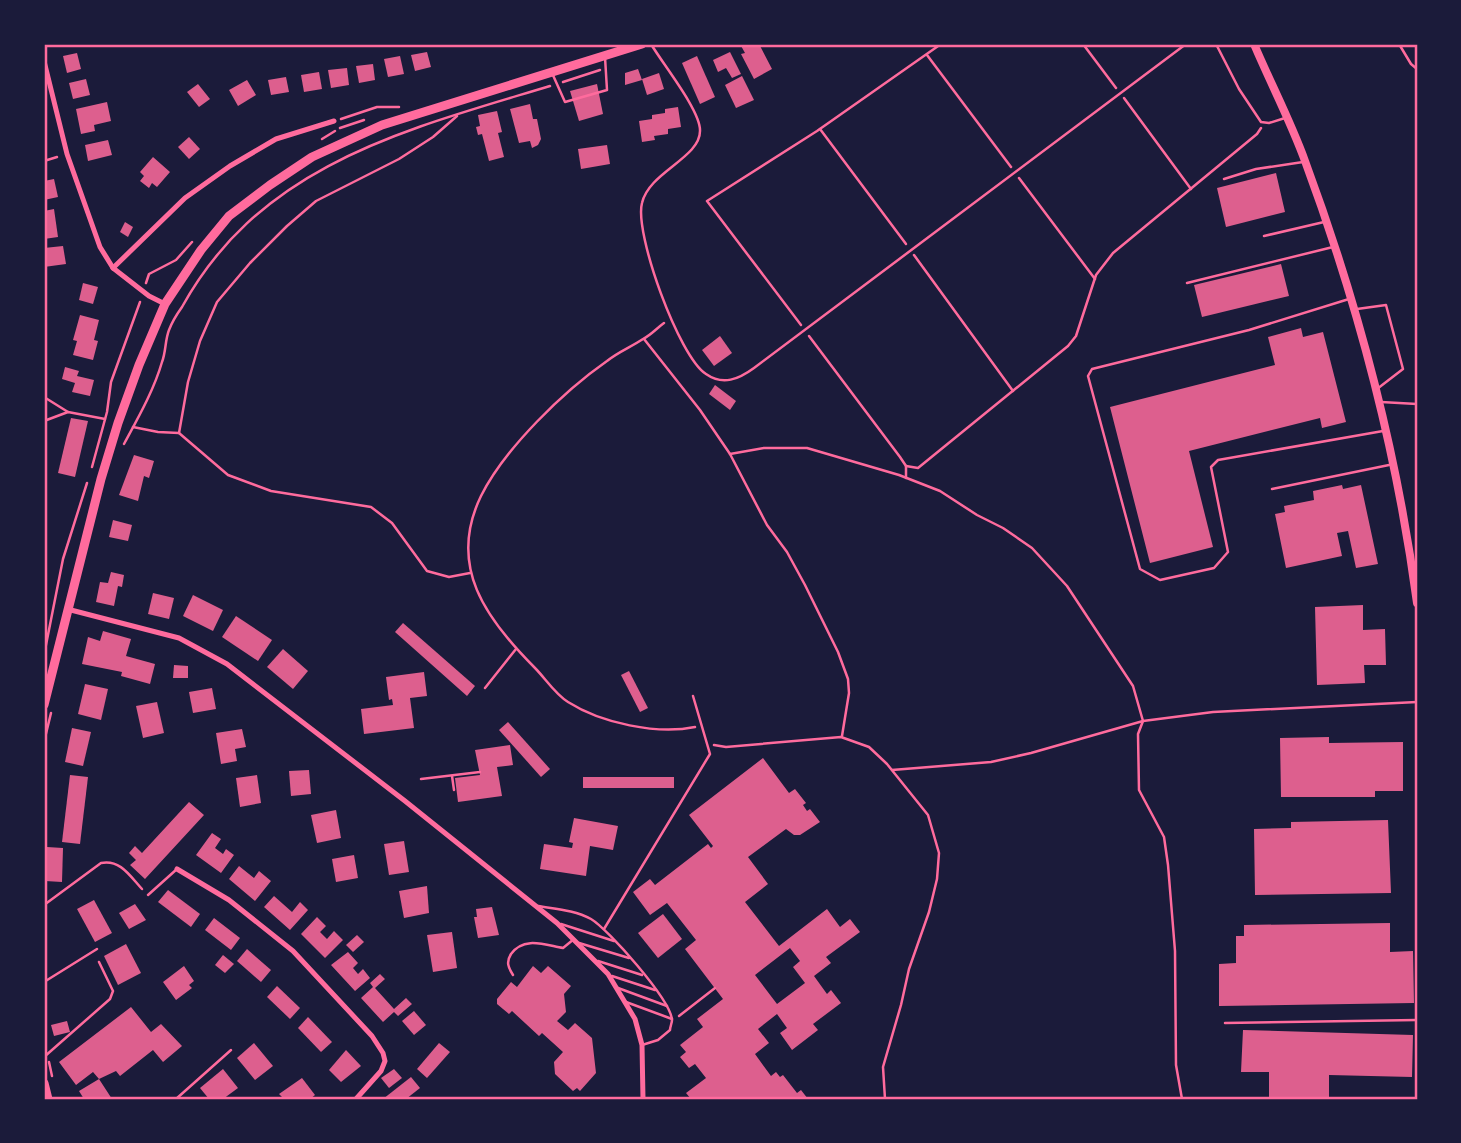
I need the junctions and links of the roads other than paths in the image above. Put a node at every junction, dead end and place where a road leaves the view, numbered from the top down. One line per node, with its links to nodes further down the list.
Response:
1 (642, 44): 7 (main road)
2 (651, 44): 3 (lane)
3 (1186, 44)
4 (1216, 44): 11 (lane)
5 (1254, 44): 11 (main road)
6 (1399, 44): 9 (lane)
7 (605, 57): 10 (main road); 10 (lane)
8 (44, 61): 18 (street)
9 (1417, 69)
10 (552, 73): 21 (main road)
11 (1286, 118): 13 (main road)
12 (334, 121): 18 (street)
13 (1306, 162): 14 (lane); 15 (main road)
14 (1224, 179)
15 (1327, 221): 16 (lane); 17 (main road)
16 (1264, 236)
17 (1336, 246): 19 (lane); 20 (main road)
18 (113, 268): 21 (street)
19 (1187, 283)
20 (1352, 299): 22 (main road); 26 (lane)
21 (165, 304): 30 (main road)
22 (1355, 309): 23 (main road); 23 (lane)
23 (1377, 389): 24 (main road)
24 (1381, 402): 25 (lane); 26 (main road)
25 (1417, 404)
26 (1386, 430): 27 (main road)
27 (1393, 465): 28 (lane); 29 (main road)
28 (1272, 489)
29 (1417, 598)
30 (67, 609): 32 (main road); 35 (street)
31 (693, 696): 37 (lane)
32 (49, 704)
33 (177, 869): 34 (lane); 59 (street)
34 (148, 895)
35 (537, 906): 36 (street); 37 (lane)
36 (557, 923): 38 (street); 39 (lane)
37 (604, 929): 39 (lane)
38 (576, 941): 41 (lane); 42 (street); 45 (lane)
39 (618, 942): 41 (lane)
40 (97, 949): 47 (lane)
41 (631, 959): 46 (lane)
42 (595, 960): 44 (street); 46 (lane)
43 (99, 962): 57 (lane)
44 (608, 974): 48 (street); 49 (lane)
45 (513, 975)
46 (644, 976): 49 (lane)
47 (44, 982)
48 (618, 988): 50 (street); 51 (lane)
49 (655, 990): 51 (lane)
50 (626, 1002): 52 (lane); 55 (street)
51 (667, 1006): 52 (lane)
52 (672, 1019): 55 (lane)
53 (1417, 1020): 54 (lane)
54 (1224, 1023)
55 (642, 1045): 62 (street)
56 (231, 1051): 61 (lane)
57 (45, 1056)
58 (48, 1080): 60 (main road)
59 (360, 1098)
60 (48, 1099)
61 (176, 1099)
62 (643, 1099)

